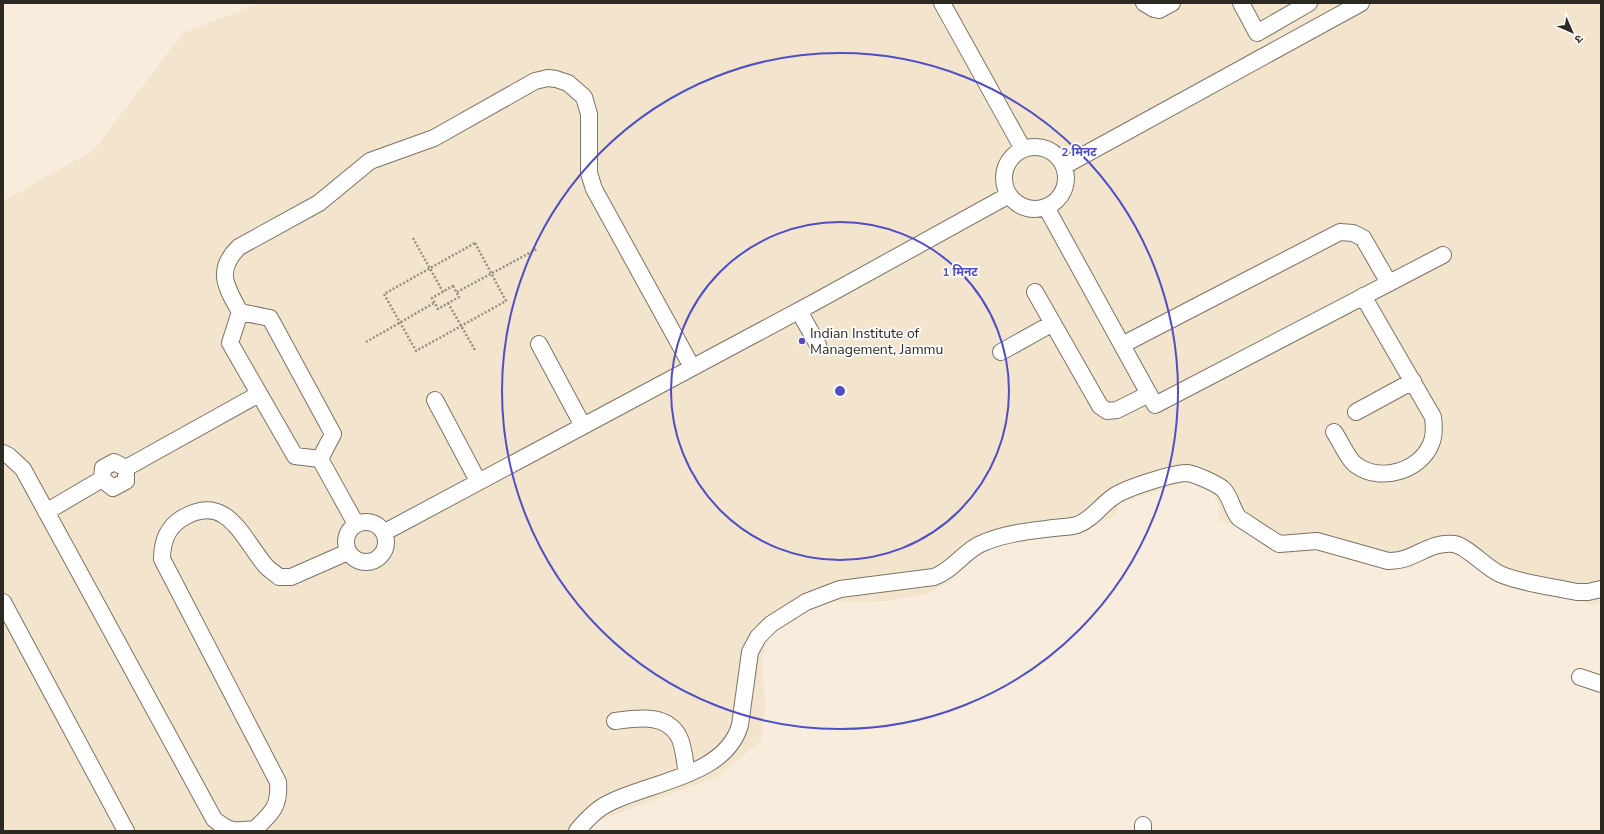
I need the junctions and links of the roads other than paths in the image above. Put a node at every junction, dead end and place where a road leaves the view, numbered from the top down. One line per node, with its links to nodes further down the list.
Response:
1 (942, 3): 7 (lane)
2 (1144, 3): 3 (lane)
3 (1172, 3)
4 (1241, 3): 5 (lane)
5 (1309, 3)
6 (1361, 3): 8 (lane)
7 (1023, 149): 8 (lane); 9 (lane)
8 (1064, 166): 10 (lane)
9 (1009, 195): 10 (lane); 15 (lane)
10 (1046, 207): 20 (lane)
11 (1443, 255): 12 (lane)
12 (1389, 283): 14 (lane); 20 (lane)
13 (1036, 292): 17 (lane)
14 (1364, 296): 23 (lane); 25 (lane)
15 (799, 310): 19 (lane); 22 (lane)
16 (240, 312): 22 (lane); 24 (lane); 31 (lane)
17 (1053, 322): 21 (lane); 25 (lane)
18 (539, 344): 28 (lane)
19 (818, 345)
20 (1122, 345): 25 (lane)
21 (1001, 352)
22 (692, 367): 28 (lane)
23 (1413, 381): 27 (lane); 29 (lane)
24 (259, 394): 31 (lane); 33 (lane)
25 (1149, 394)
26 (435, 400): 32 (lane)
27 (1356, 412)
28 (583, 426): 32 (lane)
29 (1334, 432)
30 (3, 453): 33 (lane)
31 (320, 459): 34 (lane)
32 (478, 481): 35 (lane)
33 (46, 512): 36 (lane)
34 (356, 524): 35 (lane); 36 (lane)
35 (385, 532): 36 (lane)
36 (348, 552)
37 (1601, 589): 42 (lane)
38 (3, 602): 43 (lane)
39 (1580, 677): 40 (lane)
40 (1601, 684)
41 (615, 721): 42 (lane)
42 (687, 774): 44 (lane)
43 (126, 831)
44 (578, 831)

